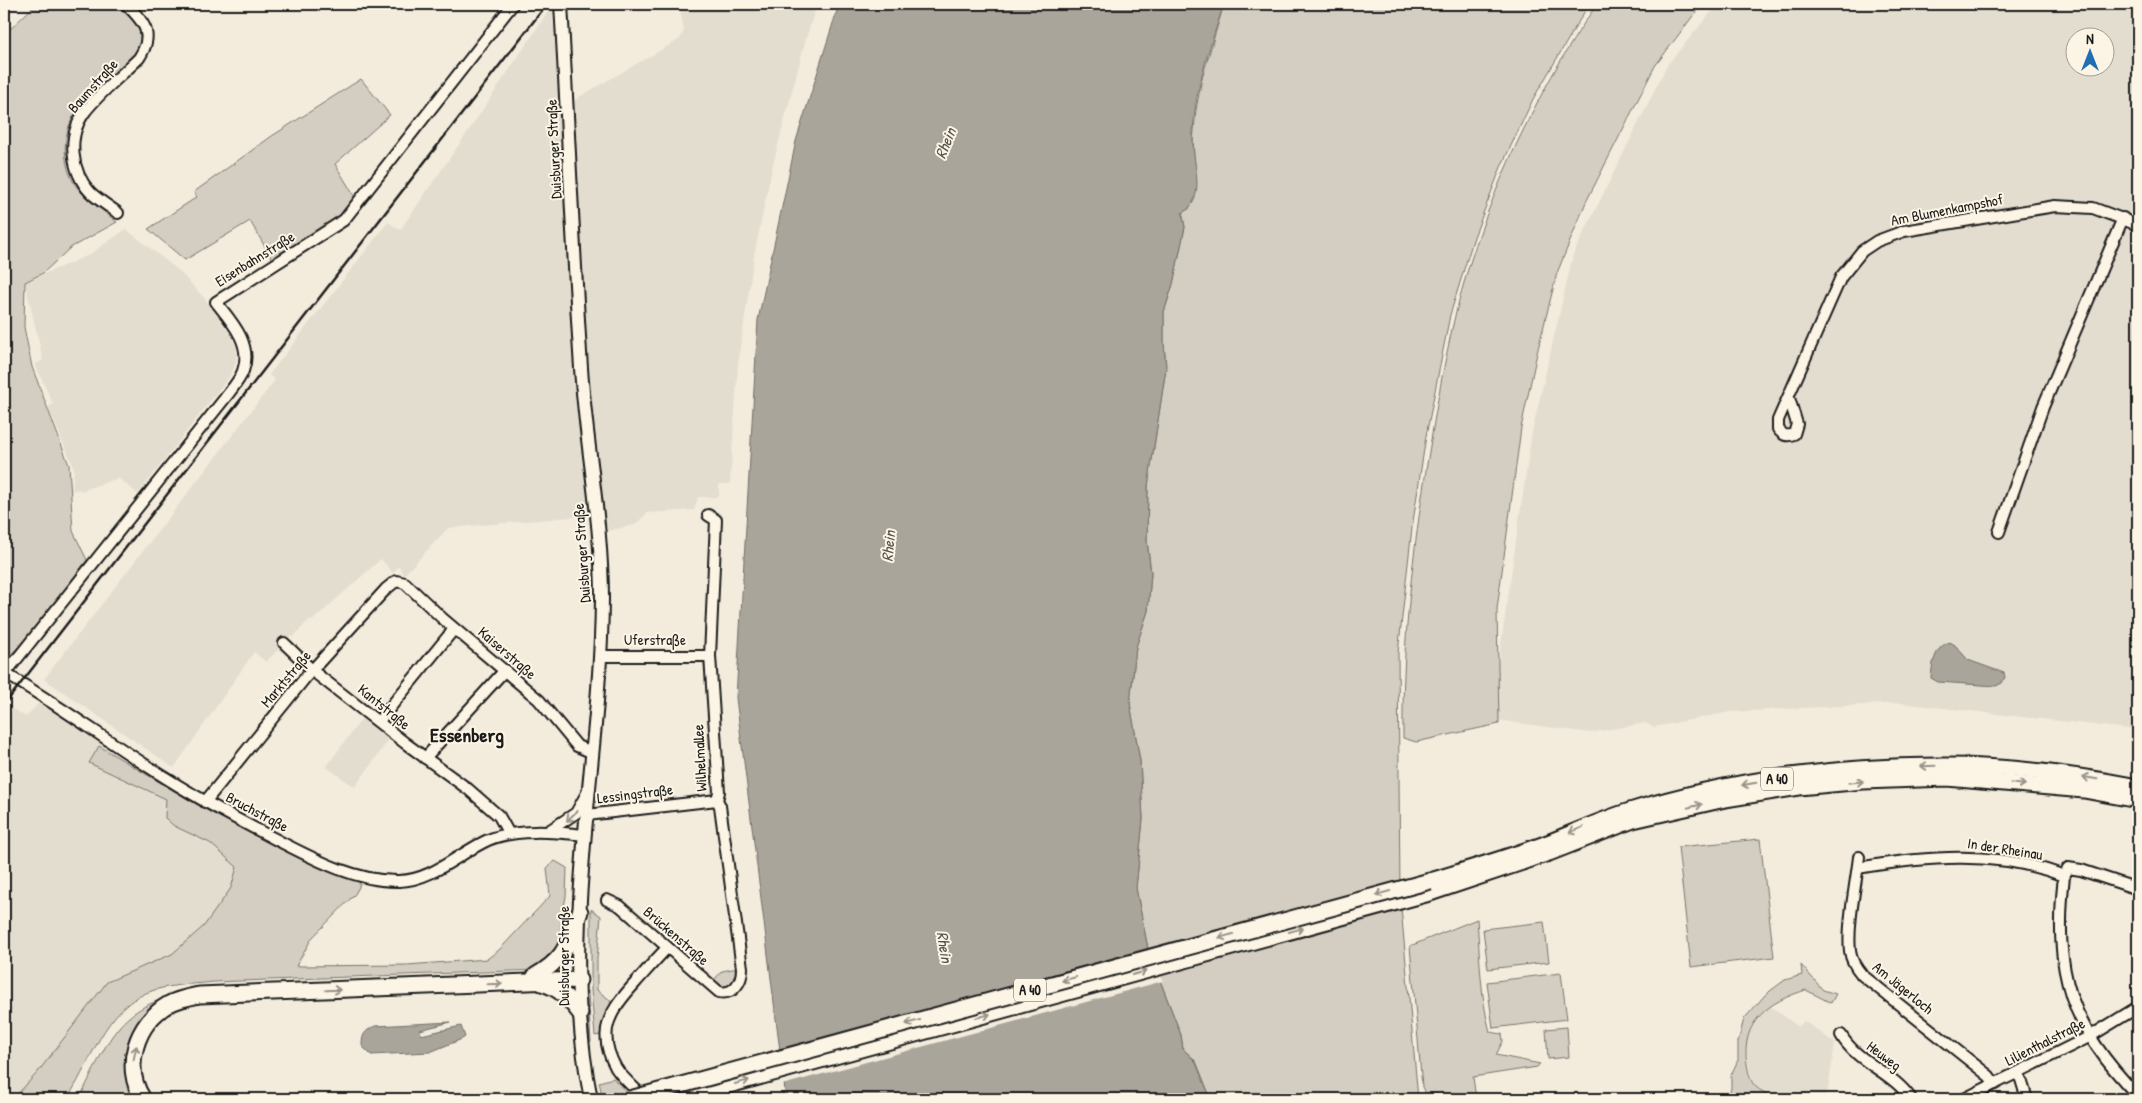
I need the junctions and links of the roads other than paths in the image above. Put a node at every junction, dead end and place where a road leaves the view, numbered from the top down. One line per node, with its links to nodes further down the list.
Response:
1 (126, 4): 4 (street, Baumstraße)
2 (512, 4): 17 (street, Eisenbahnstraße)
3 (561, 4): 13 (main road, Duisburger Straße)
4 (118, 213)
5 (2123, 218): 6 (street, Am Blumenkampshof); 7 (street, Am Blumenkampshof); 9 (street)
6 (2138, 225)
7 (1789, 398): 7 (street, Am Blumenkampshof)
8 (708, 515): 14 (street, Wilhelmallee)
9 (1999, 532)
10 (396, 581): 11 (street, Kaiserstraße); 15 (street, Marktstraße)
11 (454, 628): 16 (street, Kaiserstraße); 18 (street)
12 (284, 643): 15 (street, Kantstraße)
13 (601, 656): 14 (street, Uferstraße); 19 (main road, Duisburger Straße)
14 (710, 656): 23 (street, Wilhelmallee)
15 (312, 670): 18 (street, Kantstraße); 25 (street, Marktstraße)
16 (505, 670): 19 (street, Kaiserstraße); 20 (street)
17 (5, 674): 25 (street, Bruchstraße)
18 (379, 721): 20 (street, Kantstraße)
19 (593, 753): 22 (main road, Duisburger Straße)
20 (425, 758): 28 (street, Kantstraße)
21 (2138, 787): 33 (highway, A 40, one-way to 33)
22 (589, 790): 26 (main road, Duisburger Straße); 27 (street, one-way to 27)
23 (716, 800): 26 (street, Lessingstraße); 40 (street, Wilhelmallee)
24 (2138, 800): 33 (highway, A 40, one-way to 24)
25 (205, 802): 28 (street, Bruchstraße)
26 (587, 815): 29 (main road, Duisburger Straße)
27 (546, 833): 28 (street, Bruchstraße); 29 (street, Bruchstraße)
28 (513, 834)
29 (585, 835): 36 (main road, Duisburger Straße)
30 (1859, 857): 31 (street, Am Jägerloch)
31 (1858, 868): 32 (street, In der Rheinau); 46 (street, Am Jägerloch)
32 (2064, 876): 34 (street); 44 (street)
33 (1431, 886): 50 (highway, A 40, one-way to 50, bridge); 52 (highway, A 40, one-way to 33)
34 (2138, 889)
35 (607, 900): 37 (street, Brückenstraße)
36 (580, 912): 38 (main road, Duisburger Straße); 39 (highway)
37 (667, 948): 40 (street, Brückenstraße); 51 (street)
38 (579, 977): 39 (highway); 42 (main road, Duisburger Straße)
39 (537, 979): 42 (highway); 48 (highway, one-way to 39)
40 (725, 993)
41 (2138, 1007): 44 (street, Lilienthalstraße)
42 (580, 1013): 49 (main road, Duisburger Straße)
43 (1841, 1035): 53 (street, Heuweg)
44 (2089, 1037): 45 (street, Lilienthalstraße); 47 (street)
45 (2019, 1073): 46 (street, Lilienthalstraße); 55 (street)
46 (1995, 1084): 54 (street, Lilienthalstraße)
47 (2138, 1096)
48 (143, 1099)
49 (591, 1099)
50 (630, 1099)
51 (646, 1099)
52 (678, 1099)
53 (1911, 1099)
54 (1964, 1099)
55 (2027, 1099)

